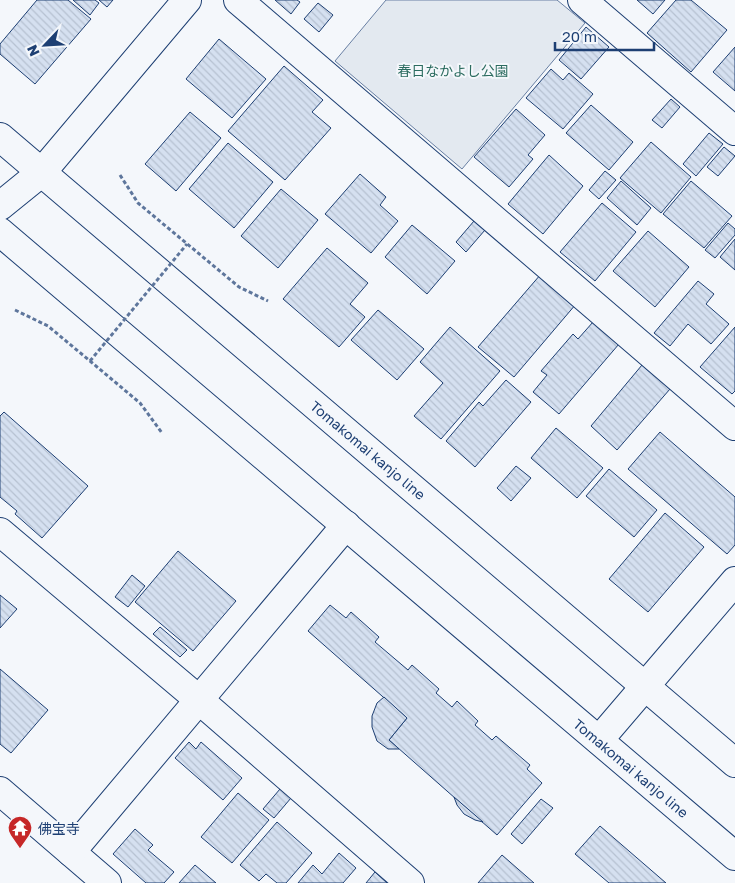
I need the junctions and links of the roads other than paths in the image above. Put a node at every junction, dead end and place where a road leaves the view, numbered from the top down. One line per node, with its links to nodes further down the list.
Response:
1 (187, 0): 6 (street)
2 (238, 0): 9 (street)
3 (582, 0): 4 (street)
4 (735, 131)
5 (0, 137): 6 (street, Tomakomai kanjo line)
6 (42, 172): 7 (street); 13 (street, Tomakomai kanjo line)
7 (0, 206)
8 (0, 232): 10 (street, Tomakomai kanjo line)
9 (735, 426)
10 (346, 526): 14 (street); 15 (street, Tomakomai kanjo line)
11 (0, 532): 14 (street)
12 (735, 581): 13 (street)
13 (645, 686): 15 (street); 16 (street, Tomakomai kanjo line)
14 (198, 700): 18 (street); 21 (street)
15 (599, 740): 19 (street, Tomakomai kanjo line)
16 (735, 763)
17 (0, 791): 18 (street)
18 (71, 852): 20 (street)
19 (735, 856)
20 (108, 883)
21 (410, 883)

